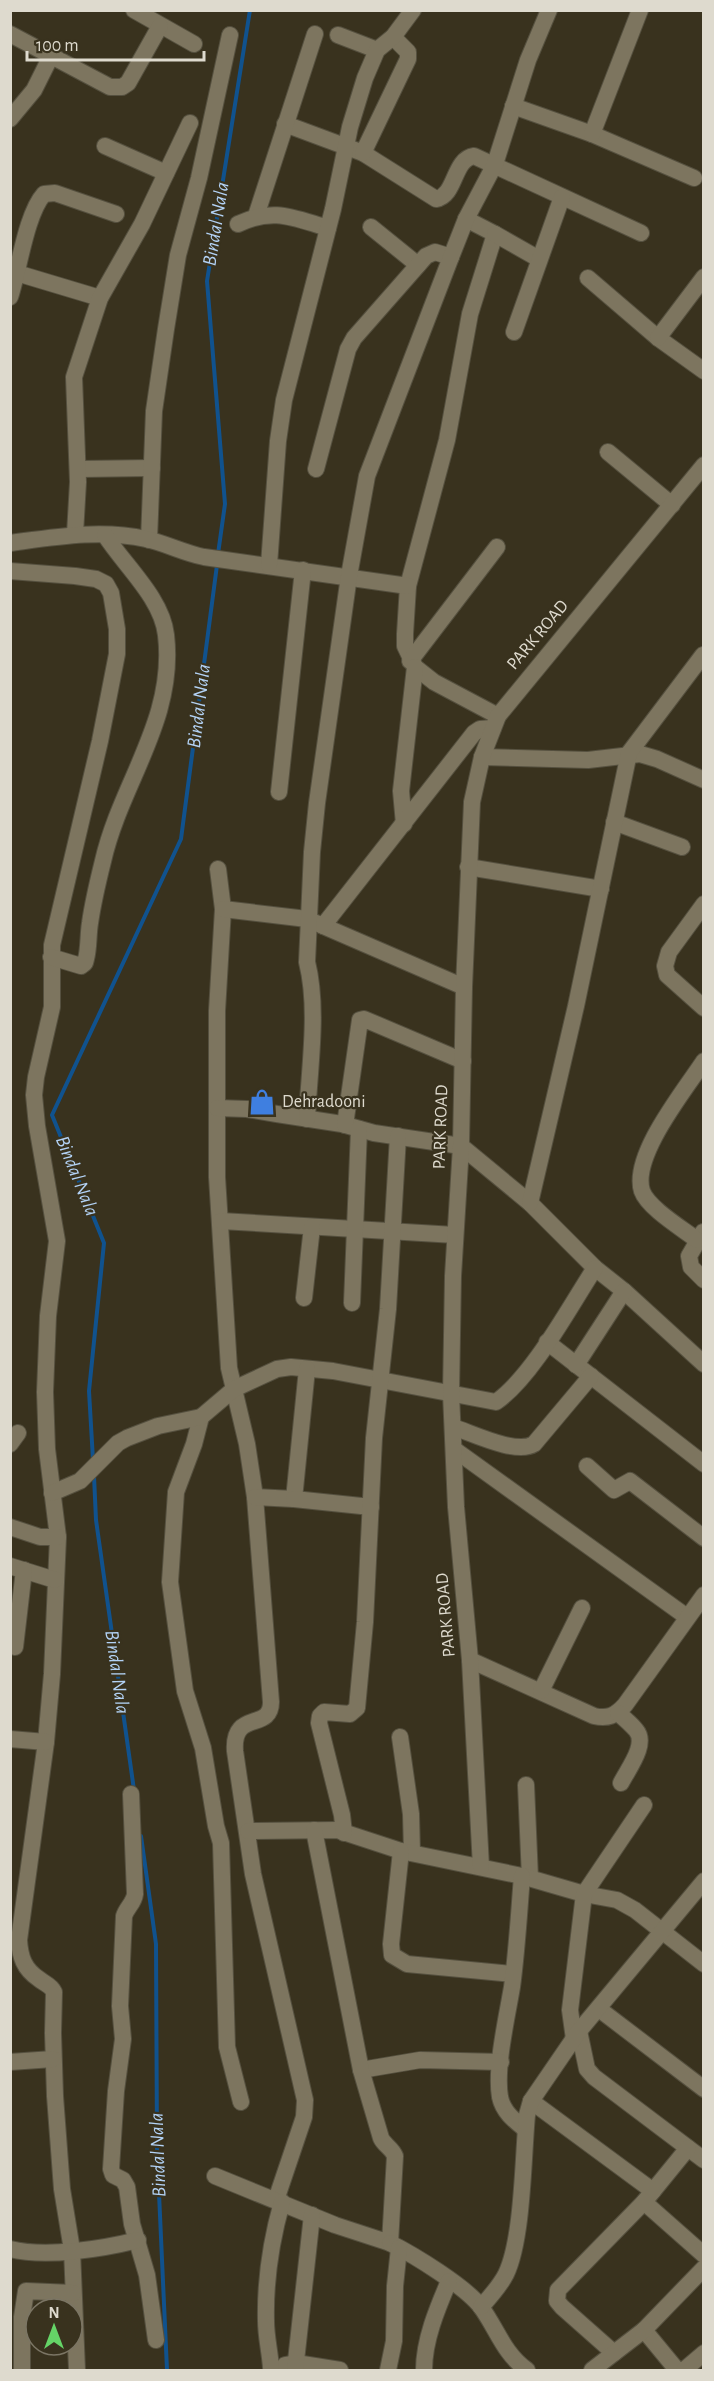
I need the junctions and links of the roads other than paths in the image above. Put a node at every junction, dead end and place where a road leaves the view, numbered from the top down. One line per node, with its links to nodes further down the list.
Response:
1 (134, 10): 5 (street)
2 (413, 10): 10 (street)
3 (549, 10): 14 (street)
4 (640, 10): 18 (street)
5 (160, 26): 11 (street); 13 (street)
6 (10, 34): 13 (street)
7 (315, 34): 17 (street)
8 (230, 35): 47 (street)
9 (338, 35): 12 (street)
10 (393, 37): 12 (street); 21 (street)
11 (194, 45)
12 (377, 50): 20 (street)
13 (51, 56): 15 (street)
14 (513, 106): 18 (street); 22 (street)
15 (10, 119)
16 (190, 123): 23 (street)
17 (285, 124): 20 (street); 27 (street)
18 (592, 134): 24 (street)
19 (105, 146): 23 (street)
20 (346, 146): 21 (street); 31 (street)
21 (363, 153): 22 (street)
22 (495, 165): 25 (street); 28 (street)
23 (166, 172): 41 (street)
24 (694, 178)
25 (562, 197): 32 (street); 35 (street)
26 (116, 214): 37 (street)
27 (255, 216): 29 (street); 31 (street)
28 (466, 219): 33 (street); 34 (street)
29 (238, 224)
30 (371, 226): 36 (street)
31 (328, 228): 56 (street)
32 (641, 233)
33 (495, 234): 35 (street); 60 (street)
34 (451, 257): 36 (street); 59 (street)
35 (539, 259): 42 (street)
36 (418, 265): 49 (street)
37 (14, 272): 40 (street); 41 (street)
38 (704, 277): 43 (street)
39 (588, 278): 43 (street)
40 (10, 297)
41 (100, 298): 48 (street)
42 (514, 332)
43 (658, 338): 44 (street)
44 (704, 371)
45 (608, 452): 50 (street)
46 (704, 465): 50 (street, PARK ROAD)
47 (152, 468): 48 (street); 53 (street)
48 (78, 469): 51 (street)
49 (316, 469)
50 (672, 505): 63 (street, PARK ROAD)
51 (75, 534): 52 (street); 54 (street)
52 (105, 535): 53 (street); 77 (street)
53 (149, 540): 56 (street)
54 (10, 543)
55 (497, 547): 62 (street)
56 (269, 565): 57 (street)
57 (303, 570): 59 (street); 67 (street)
58 (10, 571): 77 (street)
59 (349, 576): 60 (street); 76 (street)
60 (408, 586): 62 (street)
61 (703, 655): 64 (street)
62 (412, 664): 63 (street); 69 (street)
63 (495, 722): 65 (street, PARK ROAD); 69 (street)
64 (630, 753): 65 (street); 66 (street); 68 (street)
65 (482, 757): 71 (street, PARK ROAD)
66 (704, 780)
67 (279, 792)
68 (615, 822): 70 (street); 73 (street)
69 (404, 824): 76 (street)
70 (682, 846)
71 (468, 867): 73 (street); 78 (street, PARK ROAD)
72 (218, 869): 75 (street)
73 (600, 889): 87 (street)
74 (704, 904): 79 (street)
75 (223, 909): 76 (street); 82 (street)
76 (315, 922): 78 (street); 83 (street)
77 (51, 957): 112 (street)
78 (464, 987): 80 (street, PARK ROAD)
79 (704, 1008)
80 (463, 1060): 84 (street); 86 (street, PARK ROAD)
81 (704, 1061): 93 (street)
82 (217, 1108): 83 (street); 88 (street)
83 (307, 1119): 84 (street)
84 (352, 1127): 85 (street); 90 (street)
85 (398, 1136): 86 (street); 91 (street)
86 (461, 1146): 87 (street); 92 (street, PARK ROAD)
87 (530, 1203): 94 (street)
88 (221, 1221): 89 (street); 105 (street)
89 (312, 1227): 90 (street); 97 (street)
90 (355, 1229): 91 (street); 98 (street)
91 (393, 1231): 92 (street); 104 (street)
92 (455, 1234): 106 (street, PARK ROAD)
93 (700, 1236): 95 (street)
94 (595, 1268): 96 (street); 99 (street)
95 (704, 1280)
96 (624, 1291): 100 (street); 101 (street)
97 (304, 1298)
98 (352, 1302)
99 (547, 1342): 101 (street); 106 (street)
100 (704, 1364)
101 (576, 1365): 103 (street)
102 (307, 1369): 104 (street); 105 (street); 114 (street)
103 (591, 1376): 108 (street); 110 (street)
104 (381, 1380): 106 (street); 115 (street)
105 (234, 1389): 107 (street); 113 (street)
106 (451, 1394): 108 (street, PARK ROAD)
107 (201, 1417): 112 (street); 154 (street)
108 (453, 1427): 109 (street, PARK ROAD)
109 (455, 1450): 123 (street); 125 (street, PARK ROAD)
110 (704, 1464)
111 (587, 1466): 118 (street)
112 (52, 1493): 117 (street)
113 (255, 1497): 114 (street); 136 (street)
114 (294, 1499): 115 (street)
115 (371, 1507): 137 (street)
116 (10, 1527): 117 (street)
117 (58, 1537): 120 (street)
118 (704, 1538)
119 (17, 1568): 120 (street); 124 (street)
120 (56, 1580): 130 (street)
121 (704, 1595): 123 (street)
122 (582, 1608): 126 (street)
123 (687, 1617): 127 (street)
124 (15, 1647)
125 (470, 1660): 126 (street); 139 (street, PARK ROAD)
126 (541, 1691): 127 (street)
127 (618, 1713): 131 (street)
128 (400, 1737): 138 (street)
129 (10, 1739): 130 (street)
130 (46, 1742): 148 (street)
131 (621, 1784)
132 (526, 1785): 140 (street)
133 (131, 1794): 162 (street)
134 (644, 1805): 142 (street)
135 (314, 1830): 136 (street); 137 (street); 151 (street)
136 (248, 1831): 160 (street)
137 (344, 1833): 138 (street)
138 (407, 1852): 139 (street); 145 (street)
139 (482, 1868): 140 (street)
140 (526, 1877): 142 (street); 145 (street)
141 (704, 1881): 143 (street)
142 (584, 1894): 143 (street); 147 (street)
143 (663, 1931): 144 (street); 146 (street)
144 (704, 1964)
145 (513, 1974): 150 (street)
146 (599, 2009): 147 (street); 152 (street)
147 (576, 2035): 153 (street); 156 (street)
148 (53, 2059): 149 (street); 165 (street)
149 (10, 2062)
150 (501, 2062): 151 (street); 155 (street)
151 (362, 2070): 163 (street)
152 (704, 2089)
153 (531, 2101): 155 (street); 159 (street)
154 (240, 2102)
155 (525, 2129): 170 (street)
156 (688, 2148): 157 (street); 159 (street)
157 (704, 2160)
158 (215, 2176): 160 (street)
159 (649, 2197): 166 (street); 174 (street)
160 (279, 2201): 161 (street); 176 (street)
161 (312, 2215): 163 (street); 175 (street)
162 (138, 2240): 165 (street); 172 (street)
163 (395, 2245): 168 (street); 180 (street)
164 (10, 2249): 165 (street)
165 (72, 2250): 169 (street)
166 (704, 2255)
167 (704, 2268): 171 (street)
168 (449, 2281): 170 (street); 181 (street)
169 (73, 2294): 177 (street); 178 (street)
170 (481, 2307): 182 (street)
171 (644, 2330): 174 (street); 183 (street)
172 (156, 2340)
173 (704, 2353): 184 (street)
174 (605, 2364)
175 (296, 2366): 176 (street); 179 (street)
176 (266, 2369)
177 (22, 2370)
178 (77, 2370)
179 (340, 2370)
180 (388, 2370)
181 (424, 2370)
182 (527, 2370)
183 (677, 2370)
184 (684, 2370)

